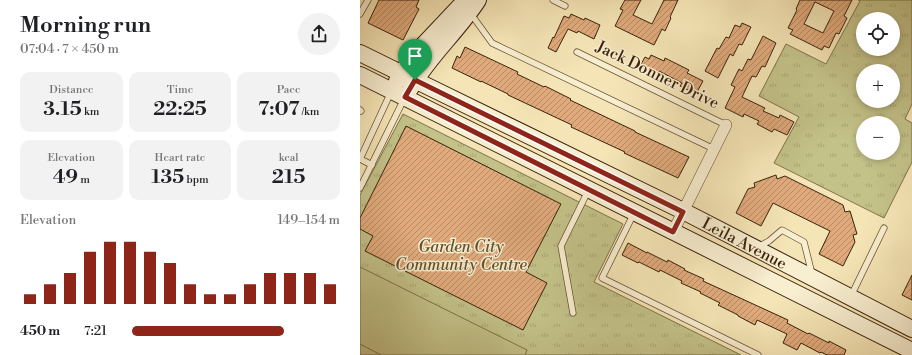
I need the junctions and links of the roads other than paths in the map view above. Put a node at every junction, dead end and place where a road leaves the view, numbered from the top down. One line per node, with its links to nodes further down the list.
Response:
1 (368, 0): 5 (lane)
2 (552, 0): 4 (lane)
3 (466, 3): 9 (main road); 12 (lane)
4 (565, 6)
5 (360, 14)
6 (577, 52): 11 (lane, Jack Donner Drive)
7 (360, 53): 9 (main road, Leila Avenue)
8 (360, 75): 10 (main road, Leila Avenue)
9 (408, 77): 10 (main road); 17 (main road, Leila Avenue)
10 (399, 94): 13 (lane); 14 (lane); 16 (main road, Leila Avenue)
11 (726, 125): 12 (street, Jack Donner Drive)
12 (714, 149): 17 (street, Jack Donner Drive)
13 (360, 159): 14 (lane)
14 (372, 165): 15 (lane)
15 (360, 188)
16 (589, 189): 18 (main road, Leila Avenue); 24 (lane)
17 (683, 212): 20 (street, Jack Donner Drive); 21 (main road, Leila Avenue)
18 (635, 213): 20 (main road, Leila Avenue); 27 (lane)
19 (884, 228): 23 (lane)
20 (673, 232): 26 (main road, Leila Avenue)
21 (756, 249): 22 (main road, Leila Avenue); 22 (lane)
22 (813, 278): 23 (main road, Leila Avenue)
23 (850, 297): 25 (main road, Leila Avenue)
24 (573, 313)
25 (912, 329)
26 (912, 351)
27 (758, 355)

